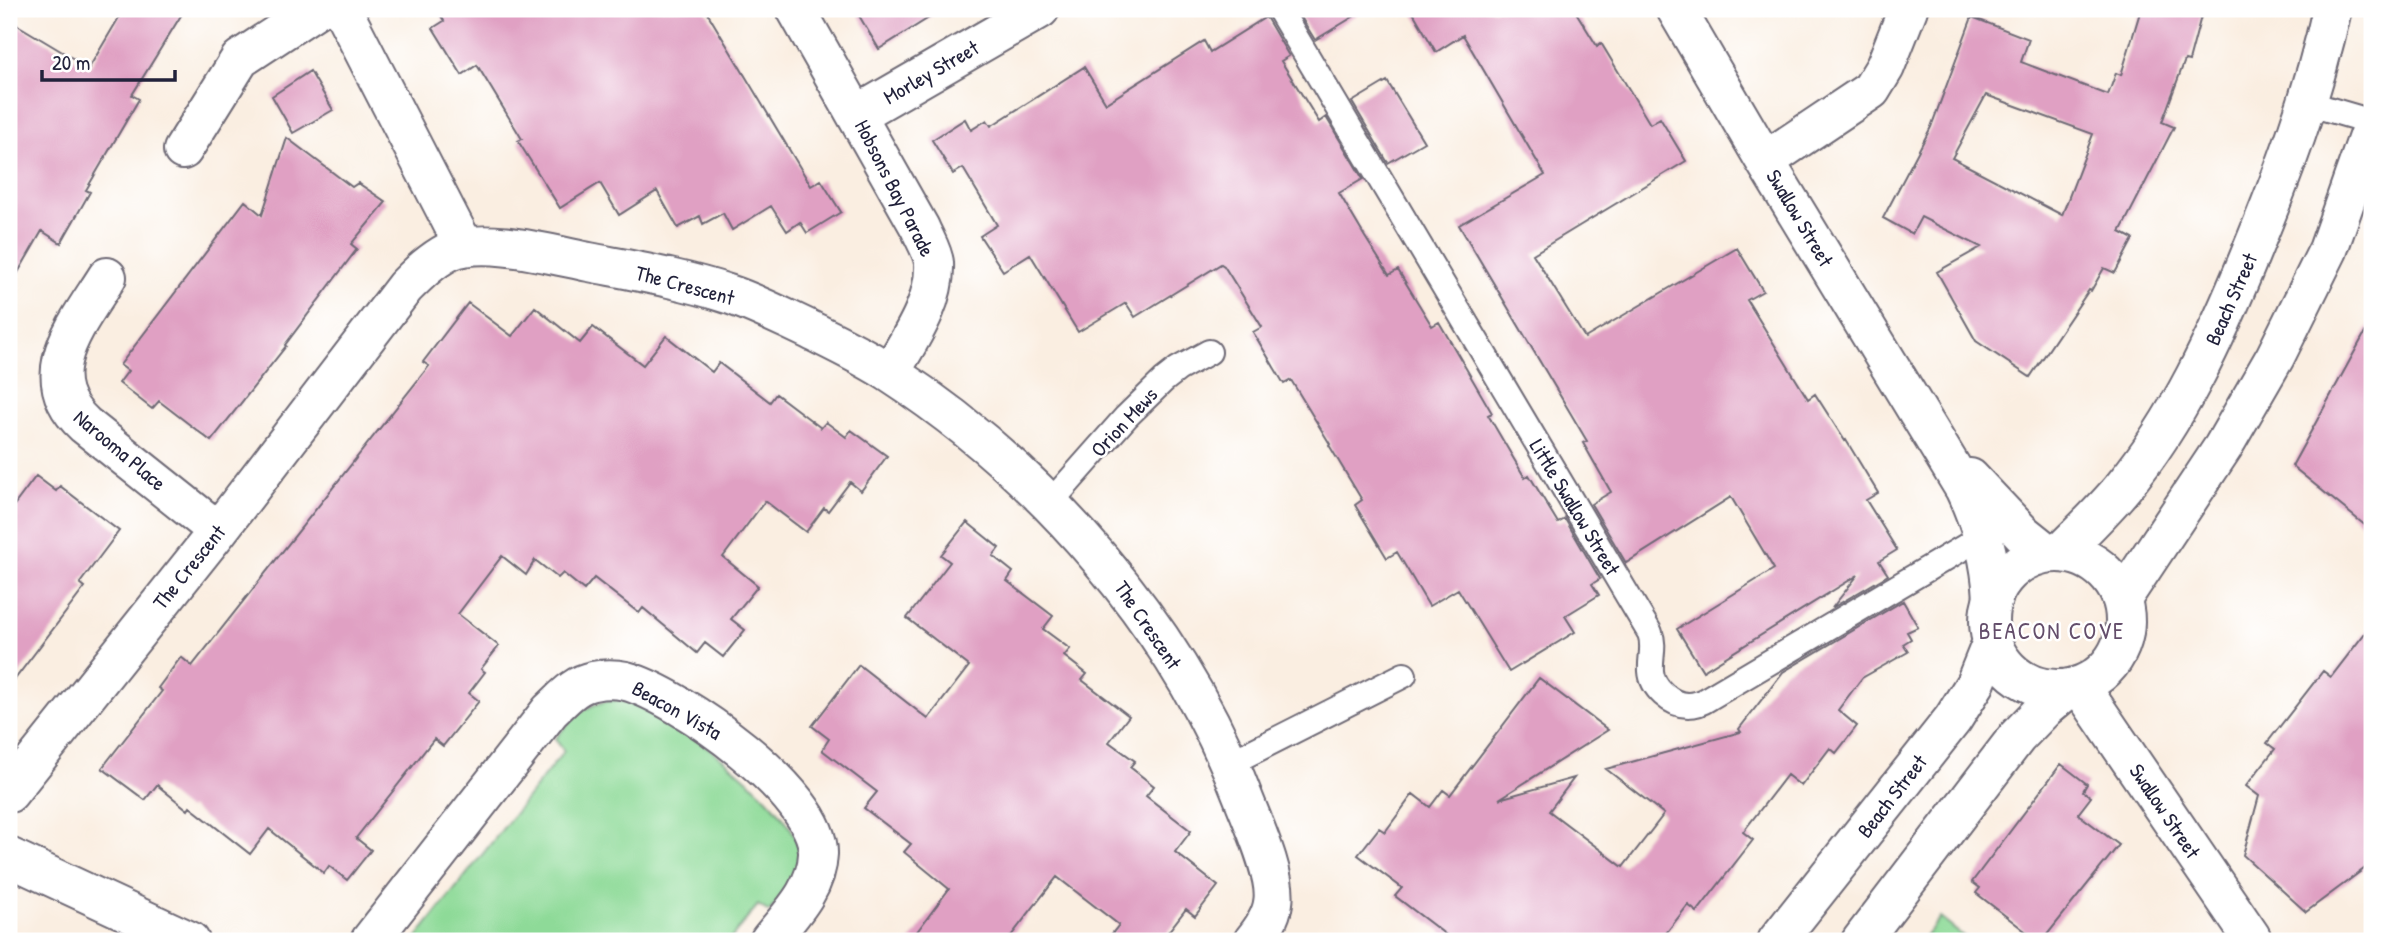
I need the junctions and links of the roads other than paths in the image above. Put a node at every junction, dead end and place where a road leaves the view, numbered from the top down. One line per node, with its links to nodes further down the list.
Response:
1 (316, 9): 12 (street)
2 (342, 9): 14 (street)
3 (796, 9): 10 (street, Hobsons Bay Parade)
4 (1040, 9): 10 (street, Morley Street)
5 (1279, 9): 21 (lane, Little Swallow Street)
6 (1676, 9): 13 (street, Swallow Street)
7 (1908, 9): 13 (street)
8 (2332, 9): 9 (street, Beach Street)
9 (2307, 103): 11 (lane); 22 (street, Beach Street)
10 (858, 114): 17 (street, Hobsons Bay Parade)
11 (2372, 123): 24 (street)
12 (183, 150)
13 (1765, 161): 18 (street, Swallow Street)
14 (464, 246): 17 (street, The Crescent); 20 (street, The Crescent)
15 (107, 277): 20 (street, Narooma Place)
16 (1209, 352): 19 (lane, Orion Mews)
17 (890, 373): 19 (street, The Crescent)
18 (1925, 426): 21 (street, Swallow Street); 22 (street, Swallow Street)
19 (1050, 503): 28 (street, The Crescent)
20 (218, 531): 29 (street, The Crescent)
21 (1983, 536): 23 (street, Swallow Street)
22 (2054, 553): 23 (street); 24 (street)
23 (1993, 599): 25 (street)
24 (2122, 599): 27 (street)
25 (1992, 642): 27 (street); 36 (street, Beach Street)
26 (1404, 675): 28 (lane)
27 (2074, 687): 32 (street, Swallow Street); 37 (street)
28 (1230, 763): 31 (street, The Crescent)
29 (9, 793)
30 (9, 857): 33 (street)
31 (1265, 937)
32 (2251, 937)
33 (190, 941)
34 (370, 941): 35 (street, Beacon Vista)
35 (769, 941)
36 (1777, 941)
37 (1861, 941)

